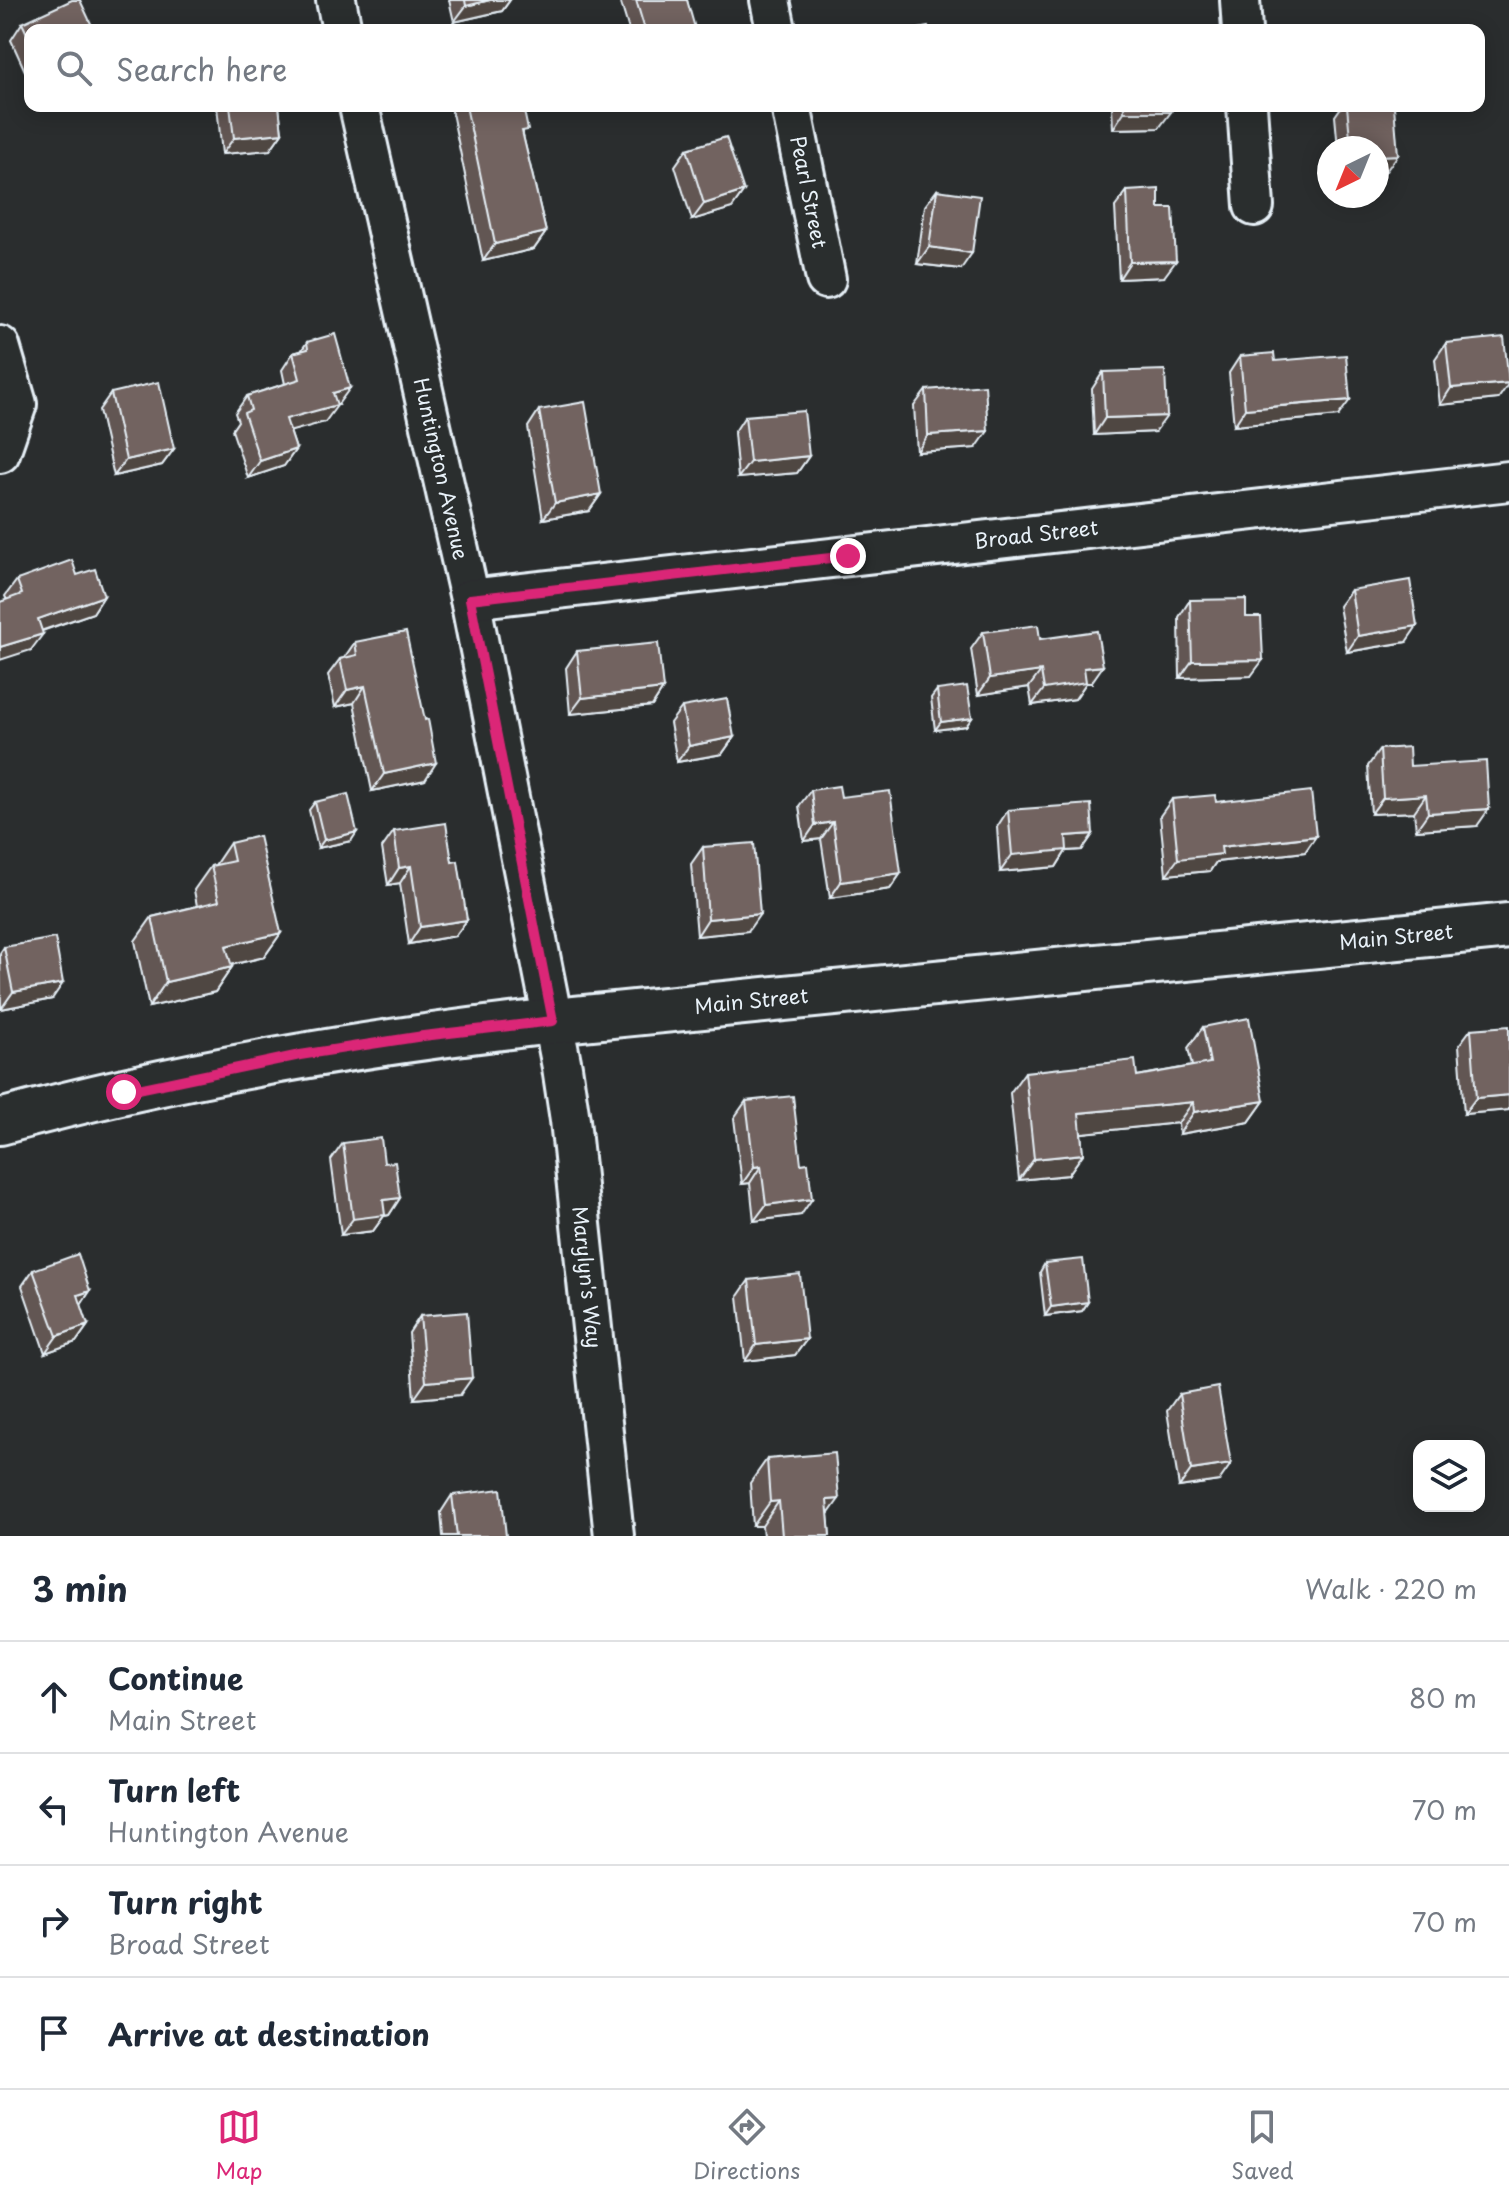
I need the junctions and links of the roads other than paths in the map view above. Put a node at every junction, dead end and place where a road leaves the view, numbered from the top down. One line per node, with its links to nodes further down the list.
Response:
1 (336, 0): 4 (street)
2 (770, 0): 5 (street)
3 (1240, 0): 6 (street)
4 (341, 24)
5 (775, 24)
6 (1242, 24)
7 (360, 112): 15 (street, Huntington Avenue)
8 (792, 112): 11 (street, Pearl Street)
9 (1247, 112): 10 (street)
10 (1254, 206)
11 (826, 279)
12 (0, 346): 13 (street)
13 (0, 453)
14 (1509, 481): 15 (street, Broad Street)
15 (470, 599): 17 (street, Huntington Avenue)
16 (1509, 926): 17 (main road, Main Street)
17 (553, 1021): 18 (main road, Main Street); 19 (street, Marylyn's Way)
18 (0, 1122)
19 (614, 1536)

